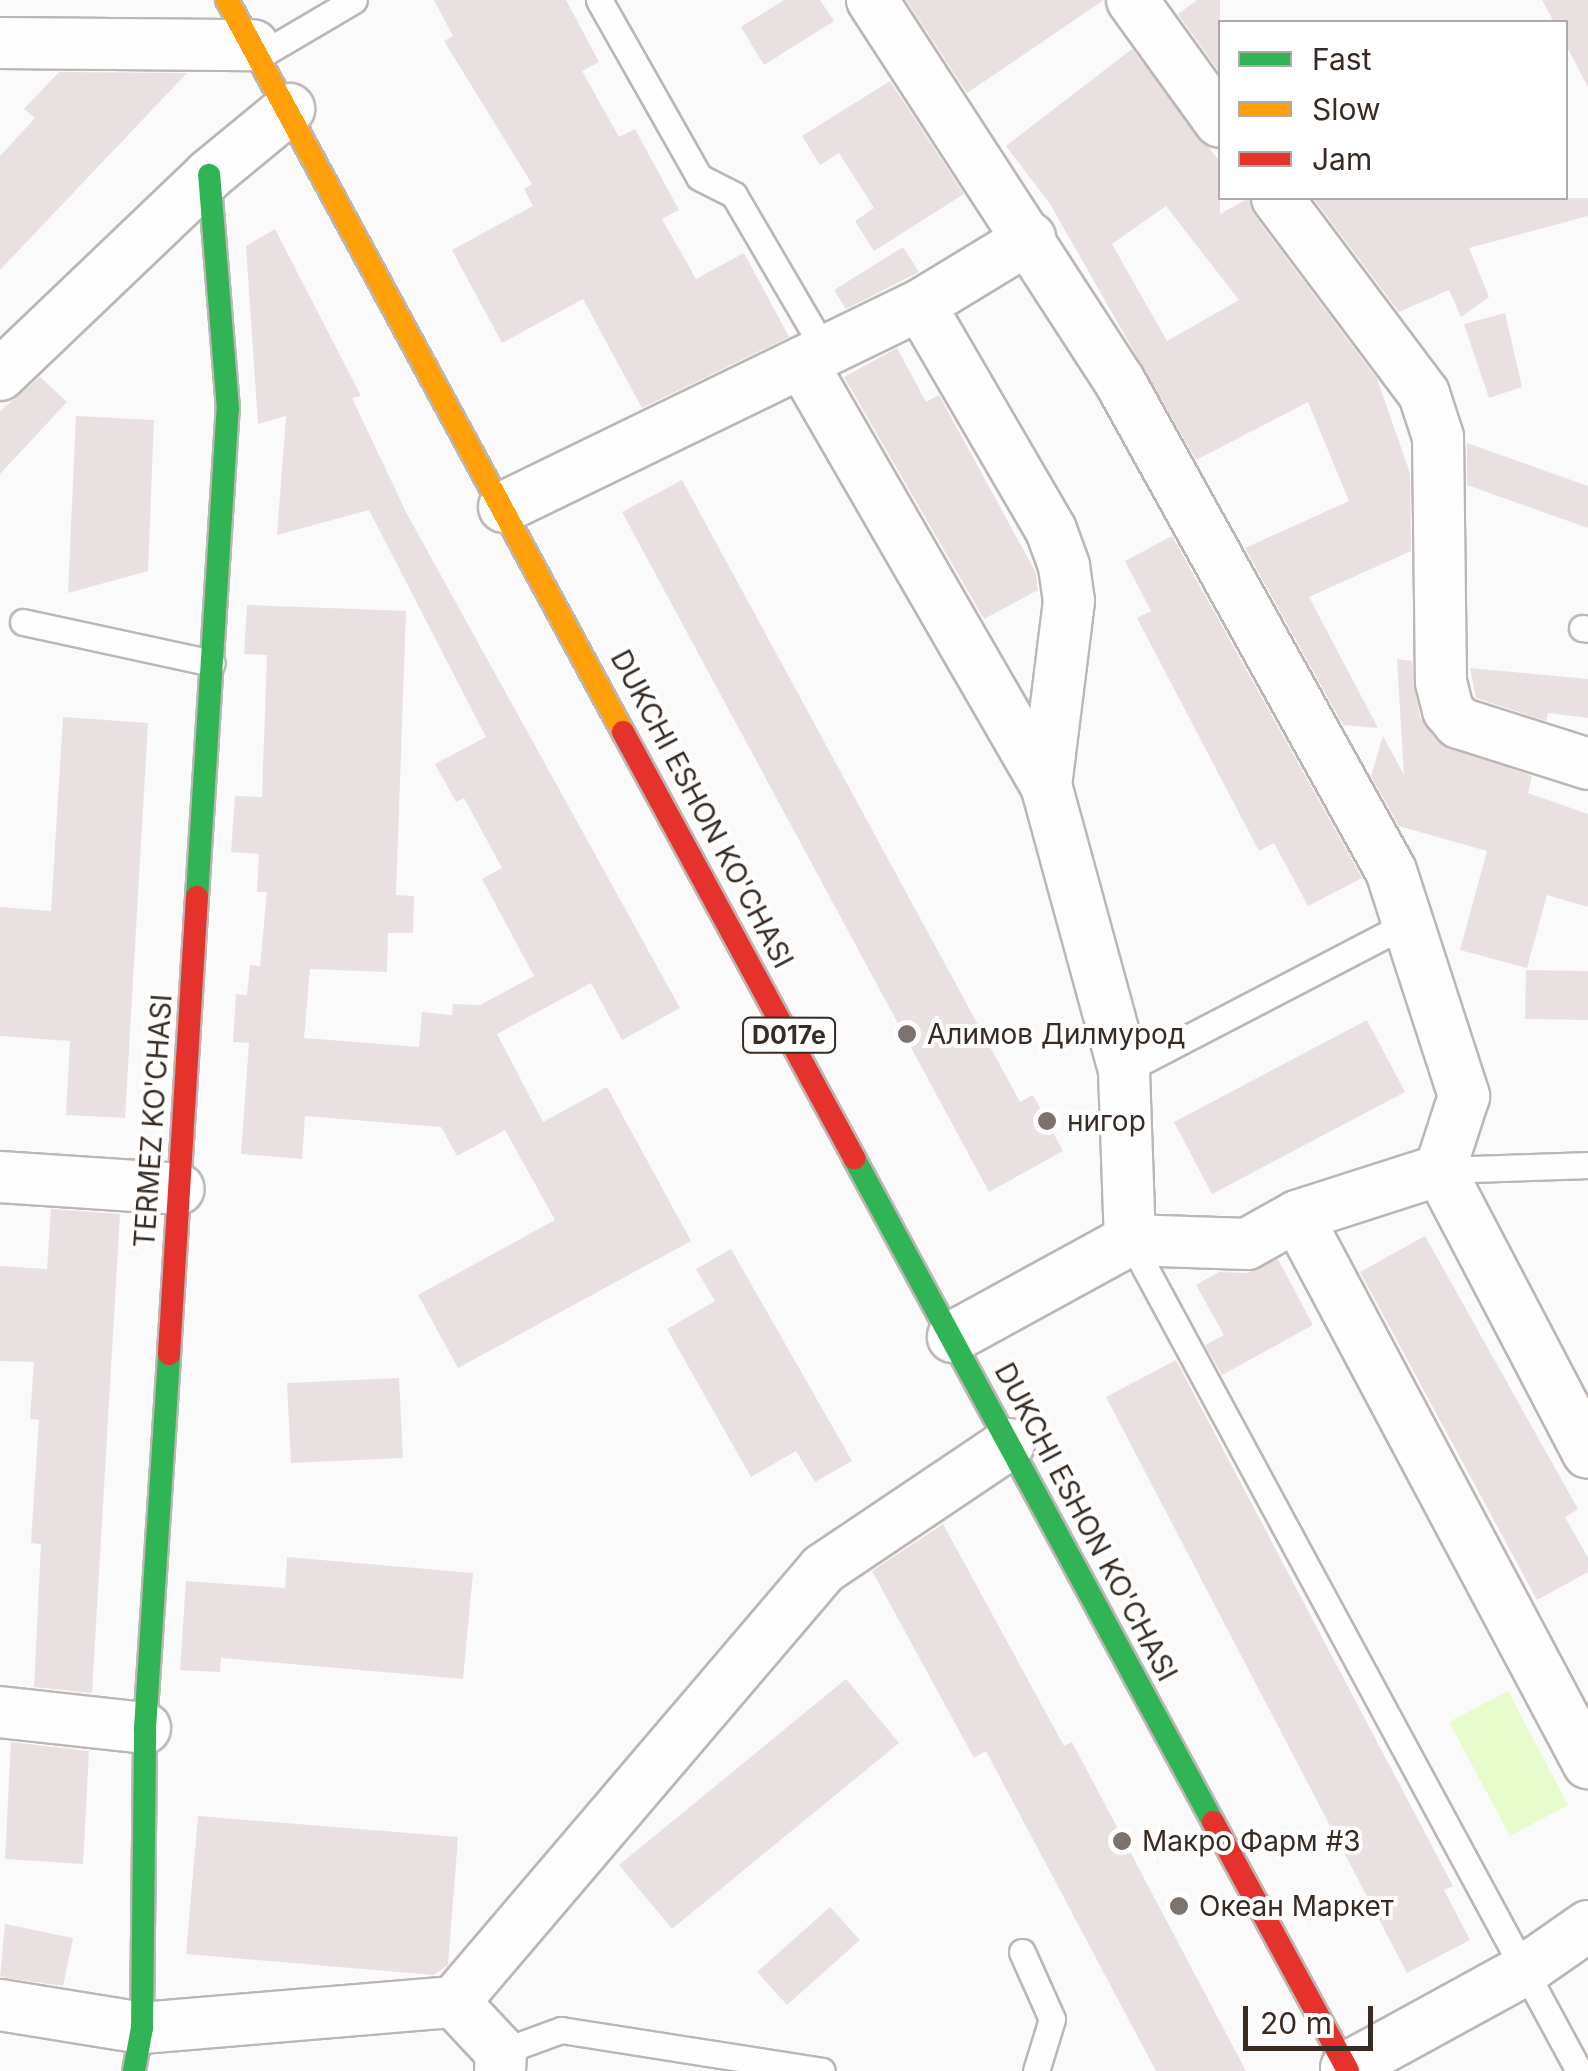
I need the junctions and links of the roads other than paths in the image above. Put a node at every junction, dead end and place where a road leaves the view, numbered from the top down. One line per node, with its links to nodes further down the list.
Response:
1 (227, 0): 7 (main road, DUKCHI ESHON KO'CHASI / D017e)
2 (354, 0): 7 (lane)
3 (598, 0): 14 (lane)
4 (872, 0): 12 (street)
5 (1132, 0): 9 (street)
6 (0, 43): 7 (street)
7 (256, 50): 8 (main road, DUKCHI ESHON KO'CHASI / D017e)
8 (289, 109): 10 (street); 16 (main road, DUKCHI ESHON KO'CHASI / D017e)
9 (1218, 119)
10 (209, 175): 15 (street); 18 (main road, TERMEZ KO'CHASI)
11 (1278, 200): 19 (street)
12 (1030, 238): 13 (street); 21 (street)
13 (920, 305): 14 (street); 20 (street)
14 (813, 357): 16 (street); 20 (street)
15 (0, 376)
16 (504, 507): 29 (main road, DUKCHI ESHON KO'CHASI / D017e)
17 (23, 622): 18 (lane)
18 (212, 662): 26 (main road, TERMEZ KO'CHASI)
19 (1588, 764)
20 (1046, 785): 22 (street)
21 (1408, 923): 22 (lane); 24 (street)
22 (1124, 1071): 28 (street)
23 (1588, 1165): 24 (lane)
24 (1440, 1170): 27 (street); 31 (street)
25 (0, 1177): 26 (street)
26 (179, 1189): 33 (main road, TERMEZ KO'CHASI)
27 (1297, 1216): 28 (street); 34 (street)
28 (1130, 1240): 29 (street); 37 (lane)
29 (953, 1337): 30 (main road, DUKCHI ESHON KO'CHASI / D017e)
30 (1009, 1444): 38 (street); 42 (main road, DUKCHI ESHON KO'CHASI / D017e)
31 (1588, 1454)
32 (0, 1712): 33 (street)
33 (146, 1728): 40 (main road, TERMEZ KO'CHASI)
34 (1583, 1740)
35 (1588, 1926): 37 (street)
36 (1022, 1952): 44 (lane)
37 (1524, 1970): 42 (street); 45 (lane)
38 (454, 2002): 40 (street); 41 (street)
39 (0, 2006): 40 (street)
40 (138, 2049)
41 (500, 2061): 43 (lane)
42 (1347, 2070)
43 (822, 2071)
44 (1036, 2071)
45 (1579, 2071)

